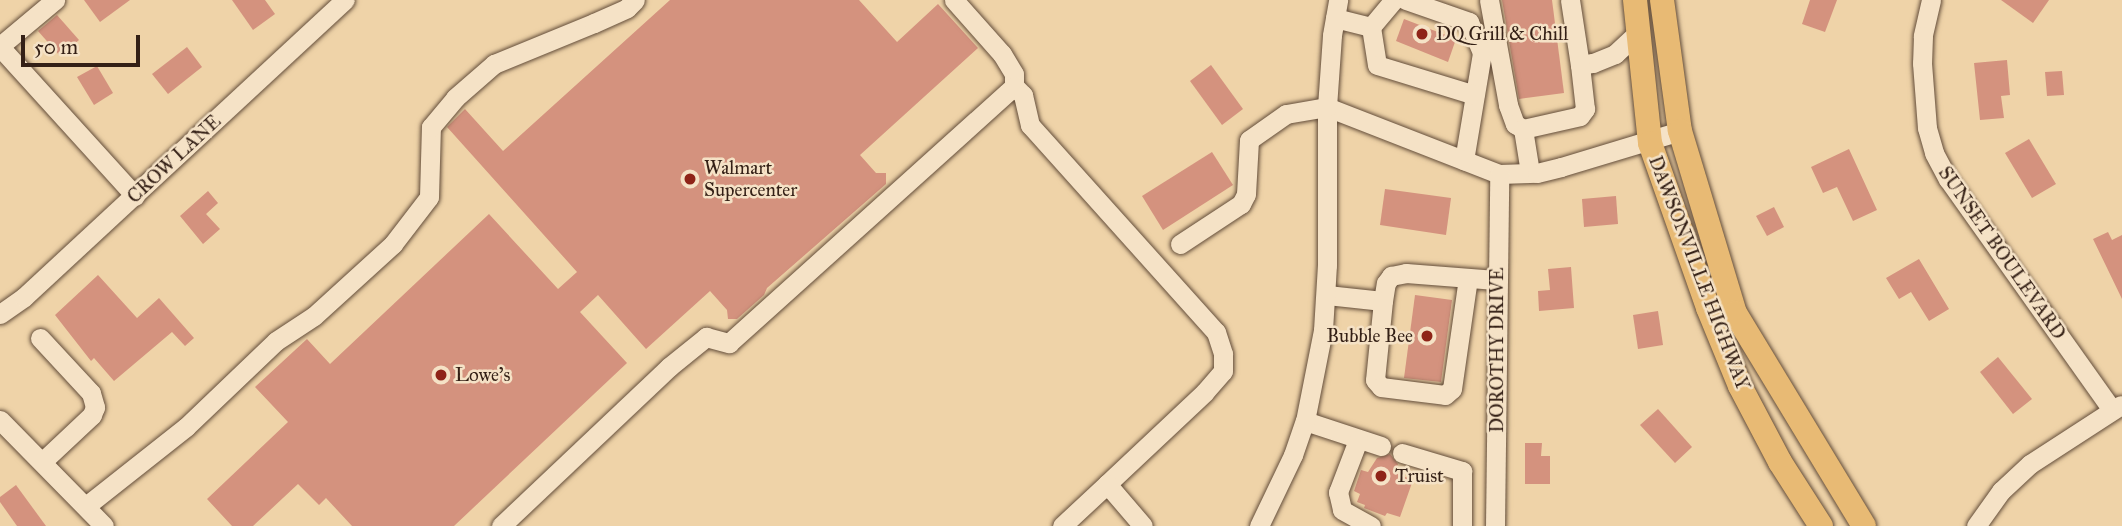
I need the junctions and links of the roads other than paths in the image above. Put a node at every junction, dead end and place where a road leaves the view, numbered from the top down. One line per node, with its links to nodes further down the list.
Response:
1 (55, 0): 15 (street)
2 (345, 0): 26 (street, CROW LANE)
3 (635, 0): 42 (street)
4 (954, 0): 17 (street)
5 (1394, 0): 13 (street)
6 (1406, 0): 18 (street)
7 (1489, 0): 20 (street)
8 (1570, 0): 16 (street)
9 (1636, 0): 14 (main road, DAWSONVILLE HIGHWAY)
10 (1662, 0): 21 (main road, DAWSONVILLE HIGHWAY)
11 (1931, 0): 34 (street, SUNSET BOULEVARD)
12 (1336, 9): 13 (street); 19 (street)
13 (1371, 27): 18 (street)
14 (1639, 32): 16 (street); 22 (main road, DAWSONVILLE HIGHWAY)
15 (0, 46): 26 (street)
16 (1580, 65): 20 (street)
17 (1014, 86): 41 (street); 44 (street)
18 (1475, 95): 23 (street)
19 (1327, 107): 23 (street); 27 (street); 30 (street)
20 (1523, 129): 24 (street)
21 (1680, 131): 22 (street); 52 (main road, DAWSONVILLE HIGHWAY)
22 (1650, 143): 24 (street); 51 (main road, DAWSONVILLE HIGHWAY)
23 (1464, 161): 25 (street)
24 (1530, 172): 25 (street)
25 (1499, 174): 29 (street, DOROTHY DRIVE)
26 (135, 196): 32 (street, CROW LANE)
27 (1180, 244)
28 (1468, 278): 29 (street); 31 (street); 31 (street)
29 (1496, 280): 50 (street, DOROTHY DRIVE)
30 (1327, 295): 31 (street); 36 (street)
31 (1383, 301)
32 (0, 314)
33 (40, 338): 40 (street)
34 (2117, 407): 53 (street)
35 (0, 420): 40 (street)
36 (1305, 421): 37 (street); 47 (street)
37 (1358, 440): 38 (street); 48 (street)
38 (1381, 446)
39 (1402, 453): 49 (street)
40 (43, 461): 42 (street)
41 (1107, 484): 45 (street); 46 (street)
42 (86, 506): 43 (street)
43 (104, 526)
44 (501, 526)
45 (1062, 526)
46 (1143, 526)
47 (1259, 526)
48 (1371, 526)
49 (1462, 526)
50 (1495, 526)
51 (1821, 526)
52 (1864, 526)
53 (1976, 526)

